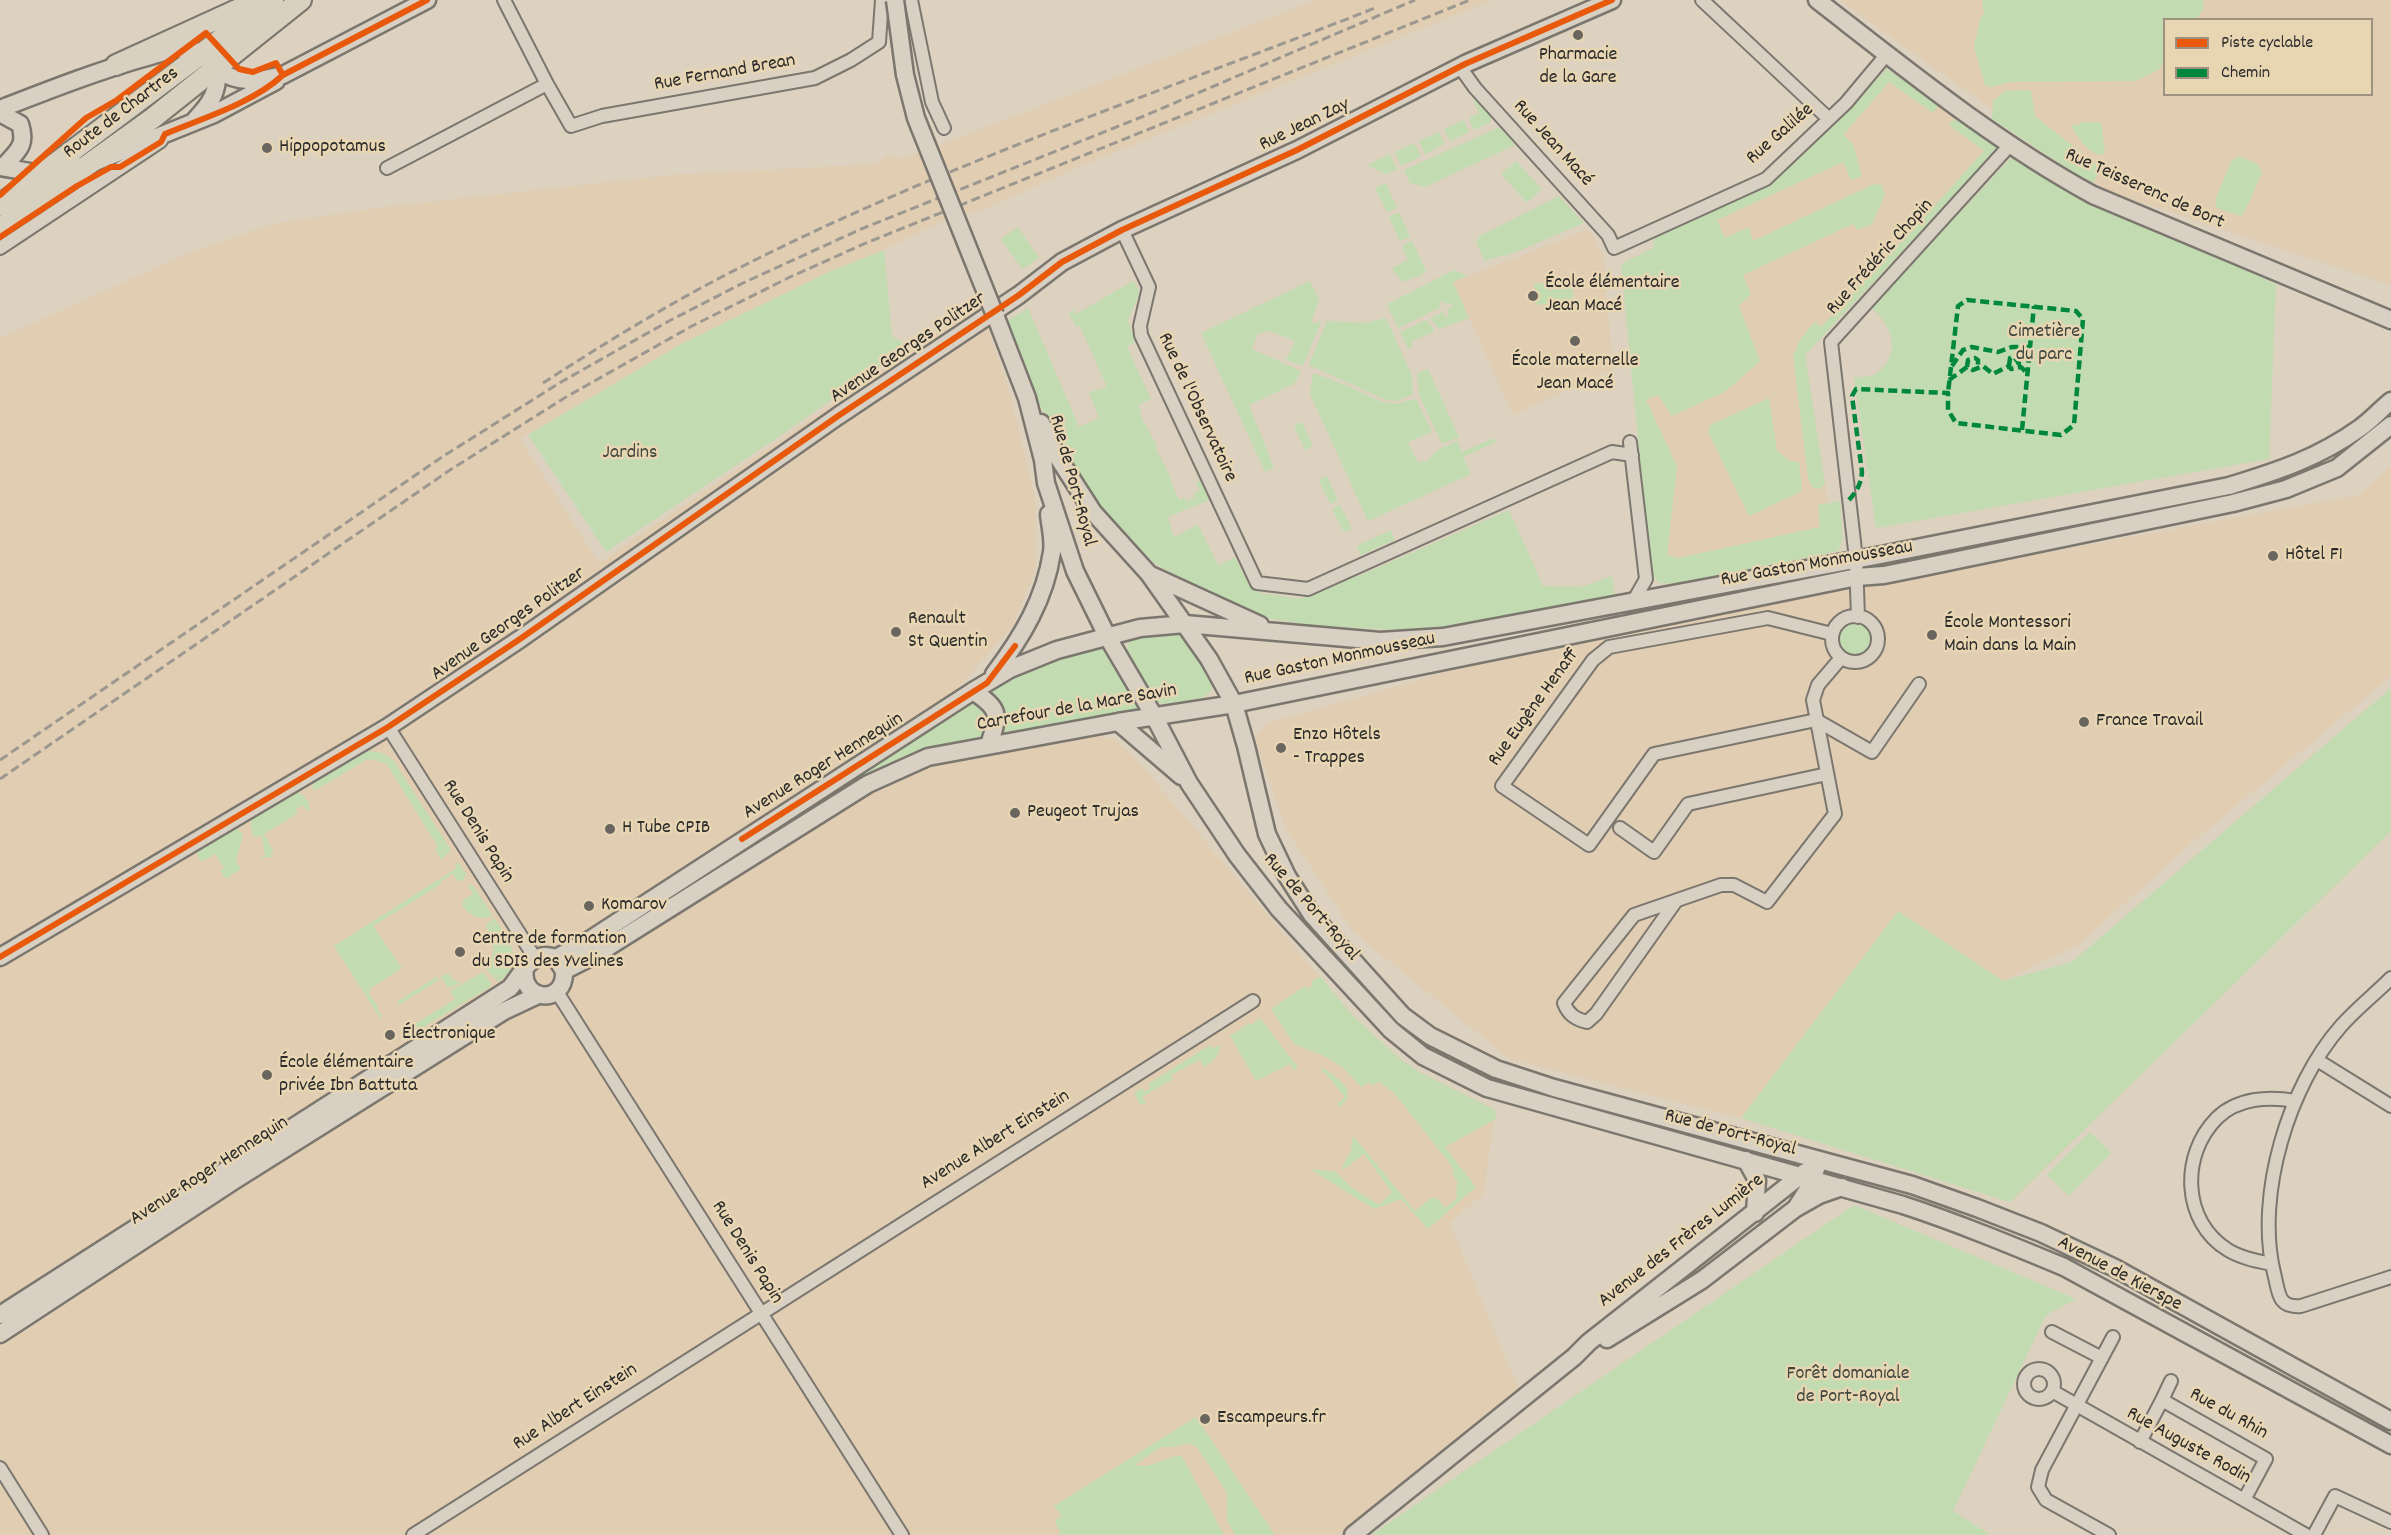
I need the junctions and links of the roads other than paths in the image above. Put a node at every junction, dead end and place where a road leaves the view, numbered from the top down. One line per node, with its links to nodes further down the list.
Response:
1 (254, 0): 14 (main road)
2 (273, 0): 12 (main road, Route de Chartres)
3 (301, 0): 16 (main road, Route de Chartres)
4 (427, 0): 17 (street)
5 (504, 0): 18 (street)
6 (882, 0): 18 (street, Rue Fernand Brean)
7 (895, 0): 38 (street, Rue de Port-Royal, bridge)
8 (911, 0): 23 (street)
9 (1612, 0): 15 (street, Rue Jean Zay)
10 (1702, 0): 21 (street)
11 (1817, 0): 13 (street, Rue Teisserenc de Bort)
12 (202, 53): 14 (street); 16 (street); 29 (main road, Route de Chartres)
13 (1887, 54): 21 (street, Rue Galilée); 25 (street, Rue Teisserenc de Bort)
14 (116, 66): 19 (street)
15 (1460, 67): 32 (street, Rue Jean Zay); 34 (street, Rue Jean Macé)
16 (217, 69): 17 (street); 22 (street); 26 (main road, Route de Chartres)
17 (283, 75): 22 (street)
18 (547, 84): 28 (street)
19 (0, 109)
20 (0, 113): 27 (street)
21 (1829, 119): 34 (street, Rue Galilée)
22 (192, 123): 24 (street)
23 (944, 128)
24 (165, 134): 26 (street); 33 (street)
25 (2010, 145): 36 (street, Rue Teisserenc de Bort); 43 (street, Rue Frédéric Chopin)
26 (90, 164): 29 (street, Route de Chartres); 31 (main road, Route de Chartres)
27 (2, 166): 29 (street)
28 (387, 168)
29 (42, 174): 30 (main road, Route de Chartres)
30 (0, 206)
31 (0, 228)
32 (1122, 230): 35 (street, Rue Jean Zay); 41 (street, Rue de l'Observatoire)
33 (0, 248)
34 (1614, 248)
35 (1019, 295): 62 (street, Avenue Georges Politzer)
36 (2390, 320)
37 (2391, 393): 39 (street)
38 (1027, 398): 42 (street, Rue de Port-Royal); 44 (street, Rue de Port-Royal)
39 (2389, 415): 43 (street, Rue Gaston Monmousseau); 45 (street, Rue Gaston Monmousseau)
40 (1630, 442): 41 (street)
41 (1632, 455): 46 (street)
42 (1046, 483): 53 (street, Rue de Port-Royal); 56 (street)
43 (1856, 559): 45 (street, Rue Frédéric Chopin); 47 (street, Rue Gaston Monmousseau)
44 (1149, 574): 50 (street, Rue de Port-Royal); 51 (street)
45 (1857, 577): 49 (street, Rue Frédéric Chopin); 57 (street, Rue Gaston Monmousseau)
46 (1646, 579): 47 (street); 48 (street)
47 (1664, 596): 48 (street, Rue Gaston Monmousseau)
48 (1633, 602): 51 (street, Rue Gaston Monmousseau)
49 (1858, 616): 52 (street); 54 (street)
50 (1185, 624): 51 (street, Carrefour de la Mare Savin); 53 (street, Carrefour de la Mare Savin); 57 (street, Rue de Port-Royal)
51 (1272, 630)
52 (1832, 634): 54 (street); 59 (street, Rue Eugène Henaff)
53 (1107, 636): 56 (street, Carrefour de la Mare Savin); 58 (street, Rue de Port-Royal)
54 (1841, 658): 59 (street)
55 (1919, 684): 59 (street)
56 (980, 687): 61 (street, Carrefour de la Mare Savin); 63 (street)
57 (1234, 704): 58 (street, Carrefour de la Mare Savin); 80 (street, Rue de Port-Royal)
58 (1154, 716): 60 (street, Carrefour de la Mare Savin); 66 (street, Rue de Port-Royal)
59 (1816, 720): 65 (street)
60 (1118, 722): 63 (street, Carrefour de la Mare Savin); 66 (street)
61 (923, 723): 71 (street, Avenue Roger Hennequin)
62 (388, 727): 69 (street, Avenue Georges Politzer); 70 (street, Rue Denis Papin)
63 (989, 745): 64 (street, Carrefour de la Mare Savin)
64 (928, 757): 71 (street, Avenue Roger Hennequin)
65 (1827, 774): 67 (street); 68 (street)
66 (1189, 783): 79 (street, Rue de Port-Royal)
67 (1620, 828)
68 (1676, 901): 68 (street)
69 (0, 957)
70 (530, 963): 71 (street, Avenue Roger Hennequin); 74 (street); 88 (street, Avenue Roger Hennequin)
71 (560, 965): 73 (street)
72 (2391, 978): 76 (street)
73 (557, 992): 74 (street, Avenue Roger Hennequin); 87 (street, Rue Denis Papin)
74 (538, 994): 90 (street, Avenue Roger Hennequin)
75 (1253, 1001): 87 (street, Avenue Albert Einstein)
76 (2317, 1060): 77 (street); 78 (street)
77 (2295, 1101): 85 (street); 85 (street)
78 (2391, 1106)
79 (1746, 1160): 81 (street, Rue de Port-Royal); 84 (street)
80 (1819, 1160): 81 (street, Avenue des Frères Lumière); 98 (street, Avenue de Kierspe)
81 (1806, 1177): 82 (street, Avenue de Kierspe); 83 (street, Avenue des Frères Lumière); 84 (street, Avenue des Frères Lumière)
82 (1842, 1188): 83 (street); 100 (street, Avenue de Kierspe)
83 (1796, 1208): 92 (street, Avenue des Frères Lumière)
84 (1755, 1213): 92 (street, Avenue des Frères Lumière)
85 (2272, 1264): 86 (street)
86 (2391, 1277)
87 (760, 1313): 106 (street, Rue Albert Einstein); 107 (street, Rue Denis Papin)
88 (0, 1315)
89 (2052, 1332): 93 (street)
90 (0, 1334)
91 (2114, 1337): 93 (street)
92 (1574, 1357): 108 (street, Avenue des Frères Lumière)
93 (2102, 1358): 97 (street)
94 (2172, 1381): 96 (street, Rue du Rhin)
95 (2052, 1392): 97 (street, Rue Auguste Rodin)
96 (2162, 1400): 99 (street, Rue du Rhin); 102 (street, Rue du Rhin)
97 (2075, 1406): 99 (street, Rue Auguste Rodin); 104 (street)
98 (2391, 1421)
99 (2140, 1442): 102 (street, Rue Auguste Rodin)
100 (2391, 1445)
101 (0, 1468): 105 (street)
102 (2244, 1500): 109 (street, Rue Auguste Rodin)
103 (2391, 1522): 110 (street)
104 (2112, 1532)
105 (42, 1535)
106 (413, 1535)
107 (902, 1535)
108 (1353, 1535)
109 (2306, 1535)
110 (2314, 1535)

